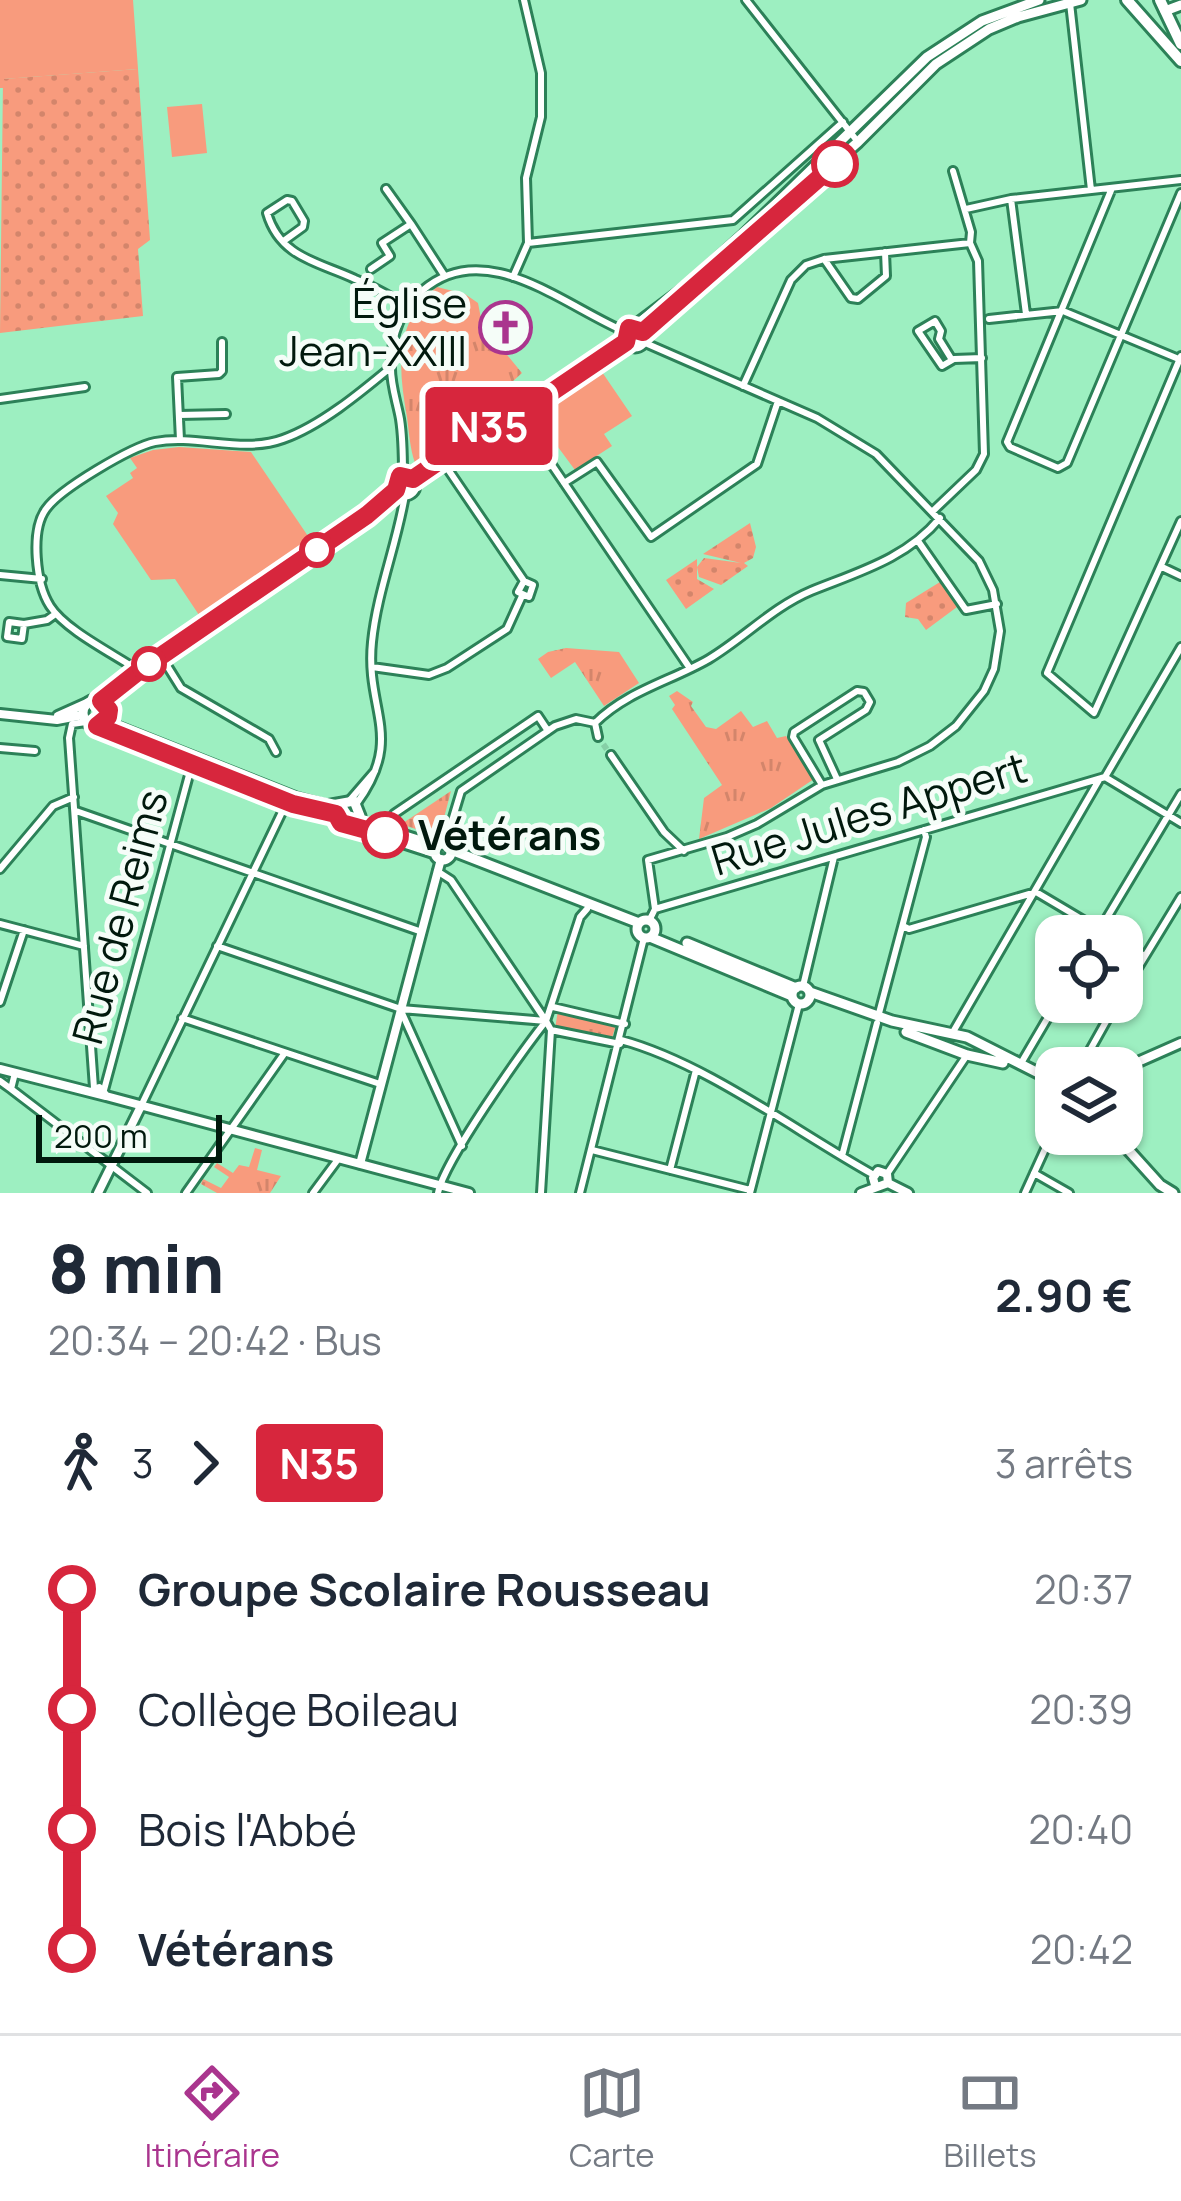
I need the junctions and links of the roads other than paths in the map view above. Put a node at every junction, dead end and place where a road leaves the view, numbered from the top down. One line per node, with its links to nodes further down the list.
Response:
1 (524, 0): 22 (street)
2 (746, 0): 10 (street)
3 (1040, 0): 11 (main road)
4 (1076, 2): 11 (main road); 16 (street)
5 (1130, 2): 7 (main road); 9 (main road)
6 (1181, 5): 7 (main road)
7 (1162, 6): 8 (main road)
8 (1181, 44)
9 (1181, 61)
10 (843, 122): 11 (street); 22 (street)
11 (859, 136): 33 (main road)
12 (953, 171): 19 (street)
13 (1181, 180): 14 (street)
14 (1112, 188): 16 (street); 30 (street)
15 (386, 189): 20 (street)
16 (1091, 190): 18 (street)
17 (1181, 193): 34 (street)
18 (1011, 199): 19 (street); 31 (street)
19 (966, 209): 23 (street)
20 (411, 224): 26 (street); 27 (street)
21 (285, 239): 21 (street); 29 (street)
22 (528, 243): 28 (street)
23 (970, 243): 24 (street); 36 (street)
24 (885, 252): 25 (street); 25 (street)
25 (824, 260): 40 (street)
26 (371, 269)
27 (444, 275): 28 (street); 29 (street)
28 (513, 277): 33 (street)
29 (407, 306): 39 (street)
30 (1063, 311): 31 (street); 34 (street); 34 (street)
31 (1026, 315): 32 (street)
32 (989, 319)
33 (634, 335): 40 (street); 44 (main road)
34 (1121, 335): 37 (street)
35 (222, 342): 46 (street)
36 (982, 358): 38 (street); 52 (street)
37 (1181, 359): 56 (street)
38 (952, 360): 38 (street)
39 (390, 368): 47 (street); 49 (street)
40 (743, 386): 43 (street)
41 (85, 387): 42 (street)
42 (0, 399)
43 (778, 401): 50 (street); 52 (street)
44 (515, 411): 48 (main road); 50 (street)
45 (226, 413): 46 (street)
46 (179, 415): 47 (street)
47 (180, 440): 59 (street)
48 (441, 459): 49 (main road); 65 (street)
49 (408, 477): 51 (main road); 51 (main road)
50 (564, 483): 66 (street)
51 (400, 492): 64 (main road); 65 (street)
52 (933, 511): 53 (street)
53 (940, 518): 55 (street); 60 (street)
54 (1181, 521): 56 (street)
55 (918, 541): 60 (street); 66 (street)
56 (1162, 567): 58 (street)
57 (0, 575): 59 (street)
58 (1181, 576)
59 (42, 579): 61 (street)
60 (997, 604): 83 (street)
61 (55, 614): 62 (street); 67 (street)
62 (24, 624)
63 (1181, 647): 82 (street)
64 (161, 656): 67 (main road); 79 (street)
65 (372, 667): 90 (street)
66 (689, 668): 74 (street)
67 (139, 671): 68 (main road)
68 (101, 701): 69 (main road); 71 (main road)
69 (87, 703): 72 (street); 73 (main road)
70 (0, 714): 72 (street)
71 (108, 717): 73 (main road); 88 (main road)
72 (51, 718): 73 (street)
73 (89, 721): 81 (main road); 86 (street)
74 (596, 723): 75 (street); 76 (street)
75 (548, 731): 93 (street); 98 (street)
76 (598, 737)
77 (0, 748): 78 (street)
78 (35, 751)
79 (276, 752)
80 (611, 755): 95 (street)
81 (204, 770): 87 (main road); 96 (street, Rue de Reims)
82 (1103, 777): 91 (street); 94 (street, Rue Jules Appert); 104 (street)
83 (837, 779): 84 (street); 84 (street)
84 (822, 784): 97 (street)
85 (1181, 794): 91 (street)
86 (74, 797): 89 (street); 101 (street)
87 (280, 799): 88 (main road); 103 (street)
88 (337, 810): 90 (main road); 90 (main road)
89 (76, 811): 96 (street); 115 (street)
90 (354, 811): 93 (main road); 98 (main road)
91 (1168, 815): 92 (street); 109 (street)
92 (1181, 823)
93 (387, 830): 98 (main road)
94 (924, 830): 100 (street, Rue Jules Appert); 111 (street)
95 (664, 832): 97 (street); 99 (street)
96 (170, 847): 103 (street); 141 (street, Rue de Reims)
97 (685, 851): 99 (street)
98 (443, 852): 102 (street); 106 (main road); 113 (main road)
99 (667, 856): 107 (street)
100 (834, 857): 107 (street, Rue Jules Appert); 118 (street)
101 (0, 869)
102 (437, 871): 114 (street); 126 (street)
103 (252, 875): 114 (street); 116 (street)
104 (1036, 892): 108 (street); 111 (street); 127 (street)
105 (1181, 897): 117 (street)
106 (587, 909): 113 (main road); 120 (street)
107 (655, 909): 113 (street)
108 (1071, 915)
109 (1109, 915)
110 (0, 924): 112 (street)
111 (904, 926): 123 (street)
112 (24, 930): 115 (street); 119 (street)
113 (646, 930): 118 (main road); 125 (street)
114 (422, 932): 121 (street)
115 (84, 946): 139 (street)
116 (217, 946): 121 (street); 122 (street)
117 (1144, 956)
118 (801, 994): 123 (main road); 148 (street)
119 (0, 1002)
120 (553, 1006): 125 (street); 126 (street)
121 (401, 1009): 126 (street); 144 (street); 150 (street)
122 (182, 1018): 132 (street); 147 (street)
123 (878, 1020): 128 (main road); 154 (street)
124 (1045, 1023): 135 (street)
125 (625, 1024): 129 (street)
126 (549, 1026): 129 (street); 150 (street); 169 (street)
127 (953, 1032): 128 (main road); 131 (main road)
128 (930, 1036): 133 (main road)
129 (620, 1042): 137 (street); 151 (street)
130 (1181, 1043): 134 (street)
131 (984, 1052): 133 (main road); 135 (main road); 142 (main road)
132 (285, 1053): 144 (street); 149 (street)
133 (968, 1055): 160 (street)
134 (1143, 1060)
135 (1020, 1065): 140 (main road)
136 (0, 1069): 138 (street)
137 (696, 1070): 148 (street); 158 (street)
138 (15, 1073): 145 (street); 146 (street)
139 (93, 1073): 141 (street); 146 (street)
140 (1035, 1074)
141 (110, 1075): 146 (street, Rue de Reims)
142 (1035, 1076)
143 (0, 1081): 145 (street)
144 (380, 1084): 156 (street)
145 (11, 1089): 157 (street)
146 (99, 1091): 147 (street)
147 (141, 1106): 149 (street); 157 (street)
148 (770, 1115): 154 (street); 163 (street)
149 (232, 1130): 155 (street); 166 (street)
150 (462, 1146): 162 (street)
151 (592, 1150): 158 (street); 170 (street)
152 (1042, 1155): 159 (street)
153 (1133, 1155): 175 (main road)
154 (842, 1156): 161 (street)
155 (339, 1158): 156 (street); 167 (street)
156 (360, 1164): 162 (street)
157 (111, 1167): 164 (street); 165 (street)
158 (670, 1170): 163 (street)
159 (1034, 1173): 173 (street); 174 (street)
160 (887, 1179): 161 (street); 172 (street)
161 (874, 1180): 171 (street)
162 (438, 1189): 168 (street)
163 (750, 1192)
164 (98, 1193)
165 (147, 1193)
166 (186, 1193)
167 (313, 1193)
168 (469, 1193)
169 (541, 1193)
170 (580, 1193)
171 (861, 1193)
172 (908, 1193)
173 (1025, 1193)
174 (1069, 1193)
175 (1172, 1193)

